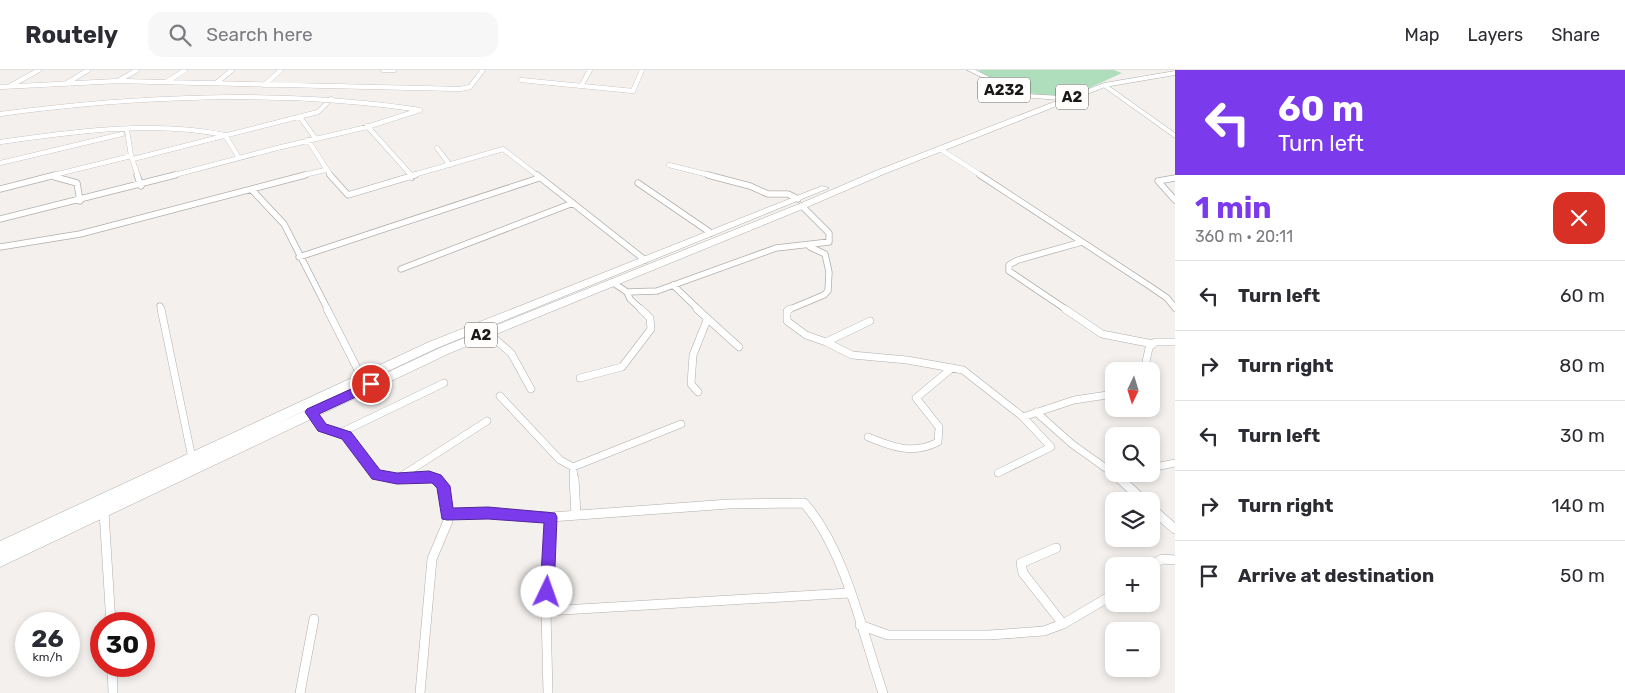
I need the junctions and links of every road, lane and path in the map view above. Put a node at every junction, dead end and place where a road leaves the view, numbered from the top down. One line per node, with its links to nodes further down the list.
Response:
1 (39, 70): 26 (street)
2 (88, 70): 21 (street)
3 (137, 70): 18 (street)
4 (185, 70): 19 (street)
5 (232, 70): 20 (street)
6 (281, 70): 22 (street)
7 (383, 70): 8 (street)
8 (394, 70)
9 (483, 70): 22 (street)
10 (590, 70): 24 (street)
11 (642, 70): 24 (street)
12 (966, 70): 27 (highway, A232)
13 (970, 70): 27 (highway)
14 (1141, 71): 15 (highway); 28 (highway)
15 (1167, 72): 16 (highway, A2); 23 (highway, A2)
16 (1175, 73)
17 (521, 80): 24 (street)
18 (118, 81): 19 (street); 21 (street)
19 (168, 82): 20 (street)
20 (216, 83): 22 (street)
21 (66, 84): 26 (street)
22 (264, 85)
23 (1104, 85): 30 (highway, A2); 38 (street)
24 (581, 86)
25 (0, 87): 26 (street)
26 (10, 87)
27 (1022, 97): 28 (highway); 30 (highway); 32 (highway, A232)
28 (1061, 99): 30 (highway)
29 (331, 100): 31 (street); 33 (street); 34 (street)
30 (1044, 106): 32 (highway); 37 (highway, A2)
31 (0, 114)
32 (1016, 116): 37 (highway, A2)
33 (300, 117): 36 (street); 39 (street)
34 (367, 126): 39 (street); 51 (street)
35 (128, 131): 36 (street); 41 (street); 44 (street); 46 (street)
36 (225, 135): 44 (street); 45 (street)
37 (970, 135): 43 (highway, A2); 61 (highway, A2)
38 (1175, 136)
39 (315, 138): 40 (street)
40 (308, 140): 45 (street); 49 (street)
41 (0, 142)
42 (437, 148): 47 (street)
43 (940, 149): 61 (highway, A2); 64 (street)
44 (132, 158): 50 (street); 55 (street)
45 (239, 158): 55 (street)
46 (0, 163)
47 (450, 165): 51 (street); 52 (street)
48 (669, 166): 61 (street)
49 (325, 170): 51 (street); 57 (street)
50 (52, 176): 56 (street); 59 (street)
51 (412, 177)
52 (539, 178): 60 (street); 67 (street)
53 (1175, 178): 58 (street)
54 (638, 183): 63 (street)
55 (141, 186): 59 (street)
56 (0, 189)
57 (252, 190): 66 (street); 67 (street)
58 (1175, 200)
59 (80, 201): 62 (street)
60 (574, 203): 68 (street); 69 (street)
61 (800, 203): 63 (highway, A2); 65 (street); 70 (highway, A2)
62 (0, 219)
63 (711, 233): 68 (highway, A2)
64 (1082, 242): 74 (street); 80 (street)
65 (807, 246): 71 (street); 78 (street)
66 (0, 247)
67 (299, 257): 84 (street)
68 (645, 260): 84 (highway, A2)
69 (402, 269)
70 (612, 282): 72 (street); 77 (highway, A2)
71 (673, 285): 72 (street); 75 (street)
72 (627, 292): 85 (street)
73 (160, 306): 98 (street)
74 (1175, 308)
75 (707, 320): 81 (street); 88 (street)
76 (870, 321): 78 (street)
77 (488, 333): 87 (street); 91 (highway, A2)
78 (826, 342): 83 (street)
79 (1175, 342): 80 (street)
80 (1153, 344): 82 (street)
81 (739, 347)
82 (1146, 362)
83 (952, 368): 93 (street); 97 (street)
84 (362, 378): 98 (highway, A2)
85 (580, 378)
86 (444, 383): 96 (street)
87 (531, 389)
88 (698, 392)
89 (1105, 395): 92 (street)
90 (500, 396): 101 (street)
91 (311, 412): 96 (street); 107 (highway, A2)
92 (1036, 412): 93 (street); 102 (street)
93 (1023, 417): 103 (street)
94 (487, 421): 104 (street)
95 (681, 424): 101 (street)
96 (342, 432): 104 (street)
97 (868, 437)
98 (192, 458): 113 (highway, A2)
99 (1175, 463): 100 (street)
100 (1160, 466)
101 (573, 467): 109 (street)
102 (1105, 468)
103 (998, 473)
104 (397, 479): 108 (street)
105 (1123, 482): 106 (street)
106 (1134, 492)
107 (104, 512): 115 (highway, A2); 121 (street)
108 (447, 514): 111 (street); 128 (street)
109 (576, 515): 111 (street); 118 (street)
110 (1160, 516): 112 (street)
111 (551, 517): 120 (street)
112 (1175, 529)
113 (0, 548)
114 (1056, 548): 123 (street)
115 (0, 560)
116 (1160, 560): 117 (street)
117 (1175, 560)
118 (849, 593): 120 (street); 124 (street)
119 (1105, 599): 123 (street)
120 (546, 611): 129 (street)
121 (110, 612)
122 (314, 619): 127 (street)
123 (1063, 624): 124 (street)
124 (860, 625): 130 (street)
125 (112, 677): 126 (street)
126 (113, 693)
127 (300, 693)
128 (420, 693)
129 (548, 693)
130 (883, 693)

